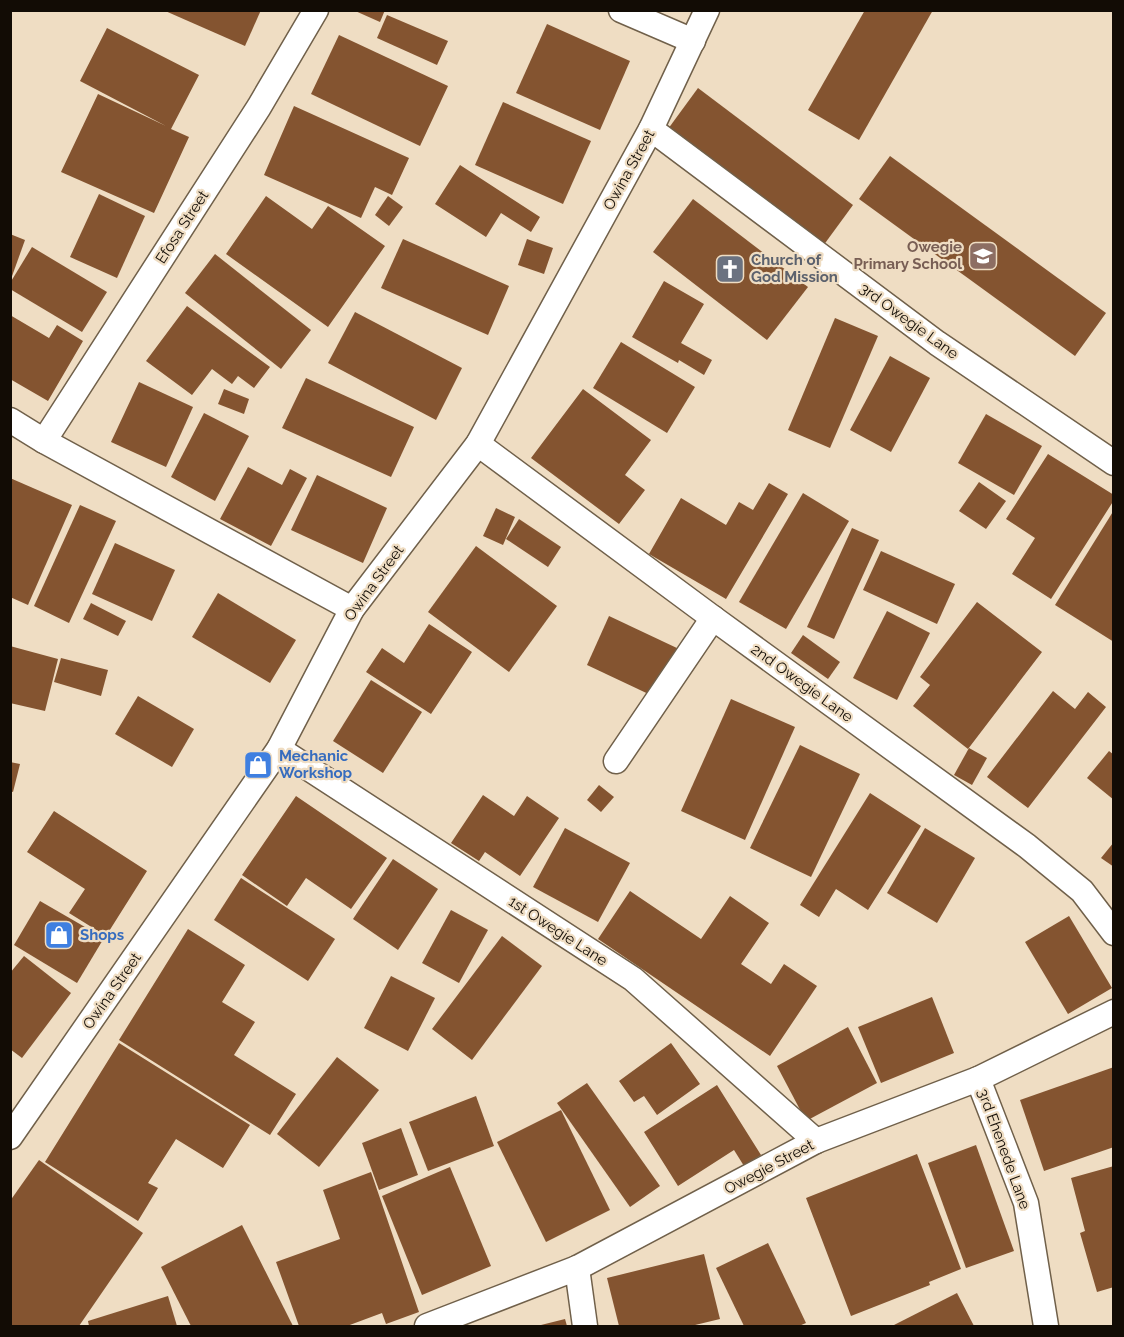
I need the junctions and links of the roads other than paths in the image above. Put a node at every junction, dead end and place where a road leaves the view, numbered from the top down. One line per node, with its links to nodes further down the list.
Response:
1 (316, 10): 7 (street, Efosa Street)
2 (621, 10): 4 (street)
3 (707, 10): 4 (street, Owina Street)
4 (693, 40): 5 (street, Owina Street)
5 (651, 129): 8 (street, Owina Street); 9 (street, 3rd Owegie Lane)
6 (10, 420): 7 (street)
7 (44, 441): 10 (street)
8 (478, 444): 10 (street, Owina Street); 11 (street, 2nd Owegie Lane)
9 (1113, 463)
10 (352, 609): 12 (street, Owina Street)
11 (713, 618): 13 (street); 14 (street, 2nd Owegie Lane)
12 (279, 749): 17 (street, Owina Street); 18 (street, 1st Owegie Lane)
13 (616, 761)
14 (1113, 933)
15 (1113, 1012): 16 (street, Owegie Street)
16 (978, 1079): 18 (street, Owegie Street); 22 (street, 3rd Ehenede Lane)
17 (10, 1137)
18 (816, 1141): 19 (street, Owegie Street)
19 (577, 1268): 20 (street, Owegie Street); 21 (street)
20 (427, 1326)
21 (585, 1326)
22 (1046, 1326)

